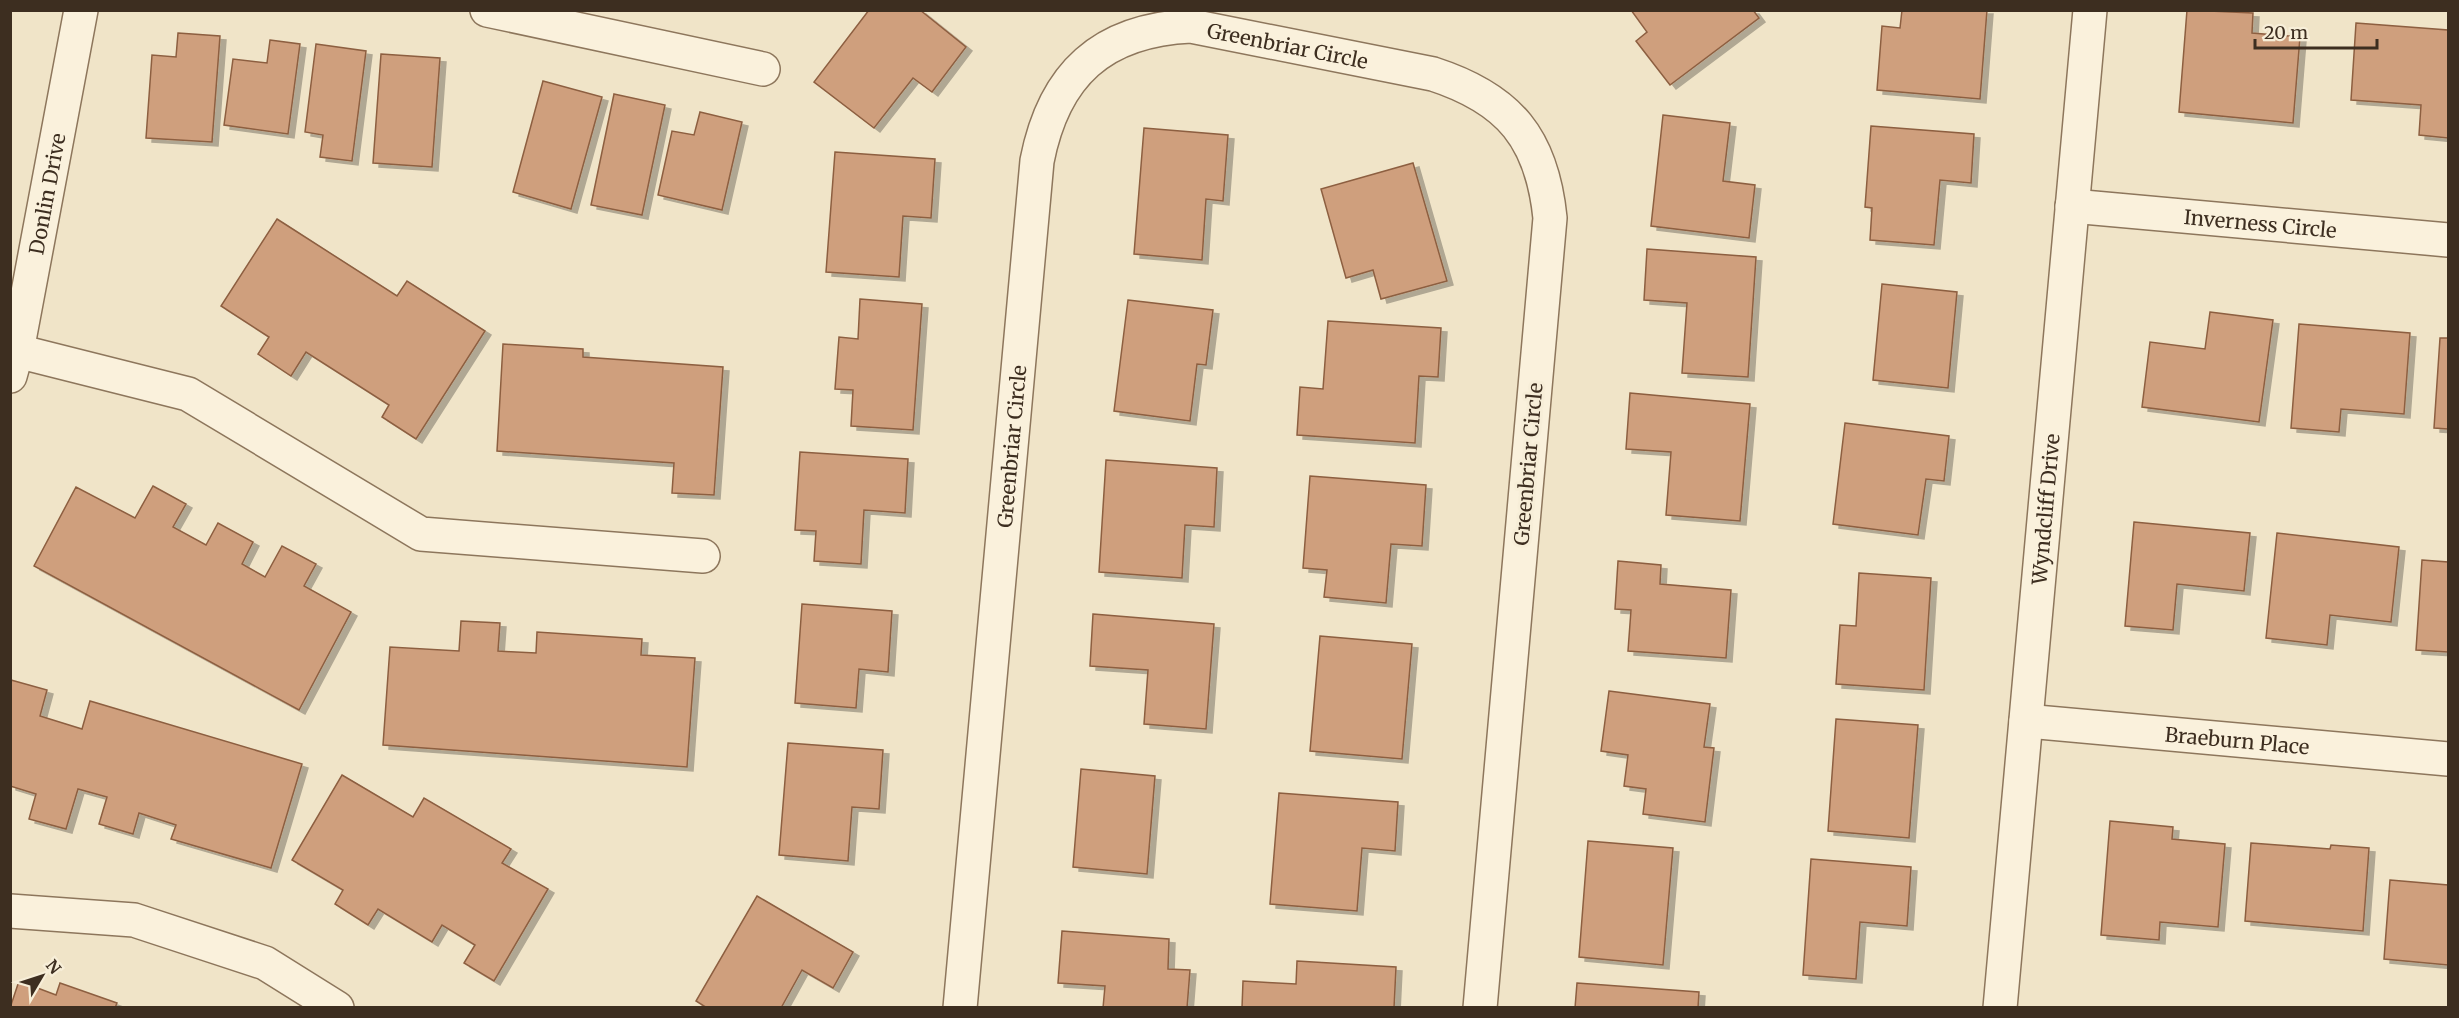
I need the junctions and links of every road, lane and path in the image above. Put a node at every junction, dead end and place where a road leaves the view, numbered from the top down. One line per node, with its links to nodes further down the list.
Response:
1 (81, 10): 7 (street, Donlin Drive)
2 (487, 10): 4 (street)
3 (2090, 10): 5 (street, Wyndcliff Drive)
4 (763, 69)
5 (2072, 206): 6 (street, Inverness Circle); 9 (street, Wyndcliff Drive)
6 (2448, 240)
7 (13, 360): 8 (street)
8 (703, 556)
9 (2026, 721): 10 (street, Braeburn Place); 15 (street, Wyndcliff Drive)
10 (2448, 759)
11 (10, 911): 12 (street)
12 (338, 1008)
13 (960, 1008): 14 (street, Greenbriar Circle)
14 (1480, 1008)
15 (2000, 1008)

